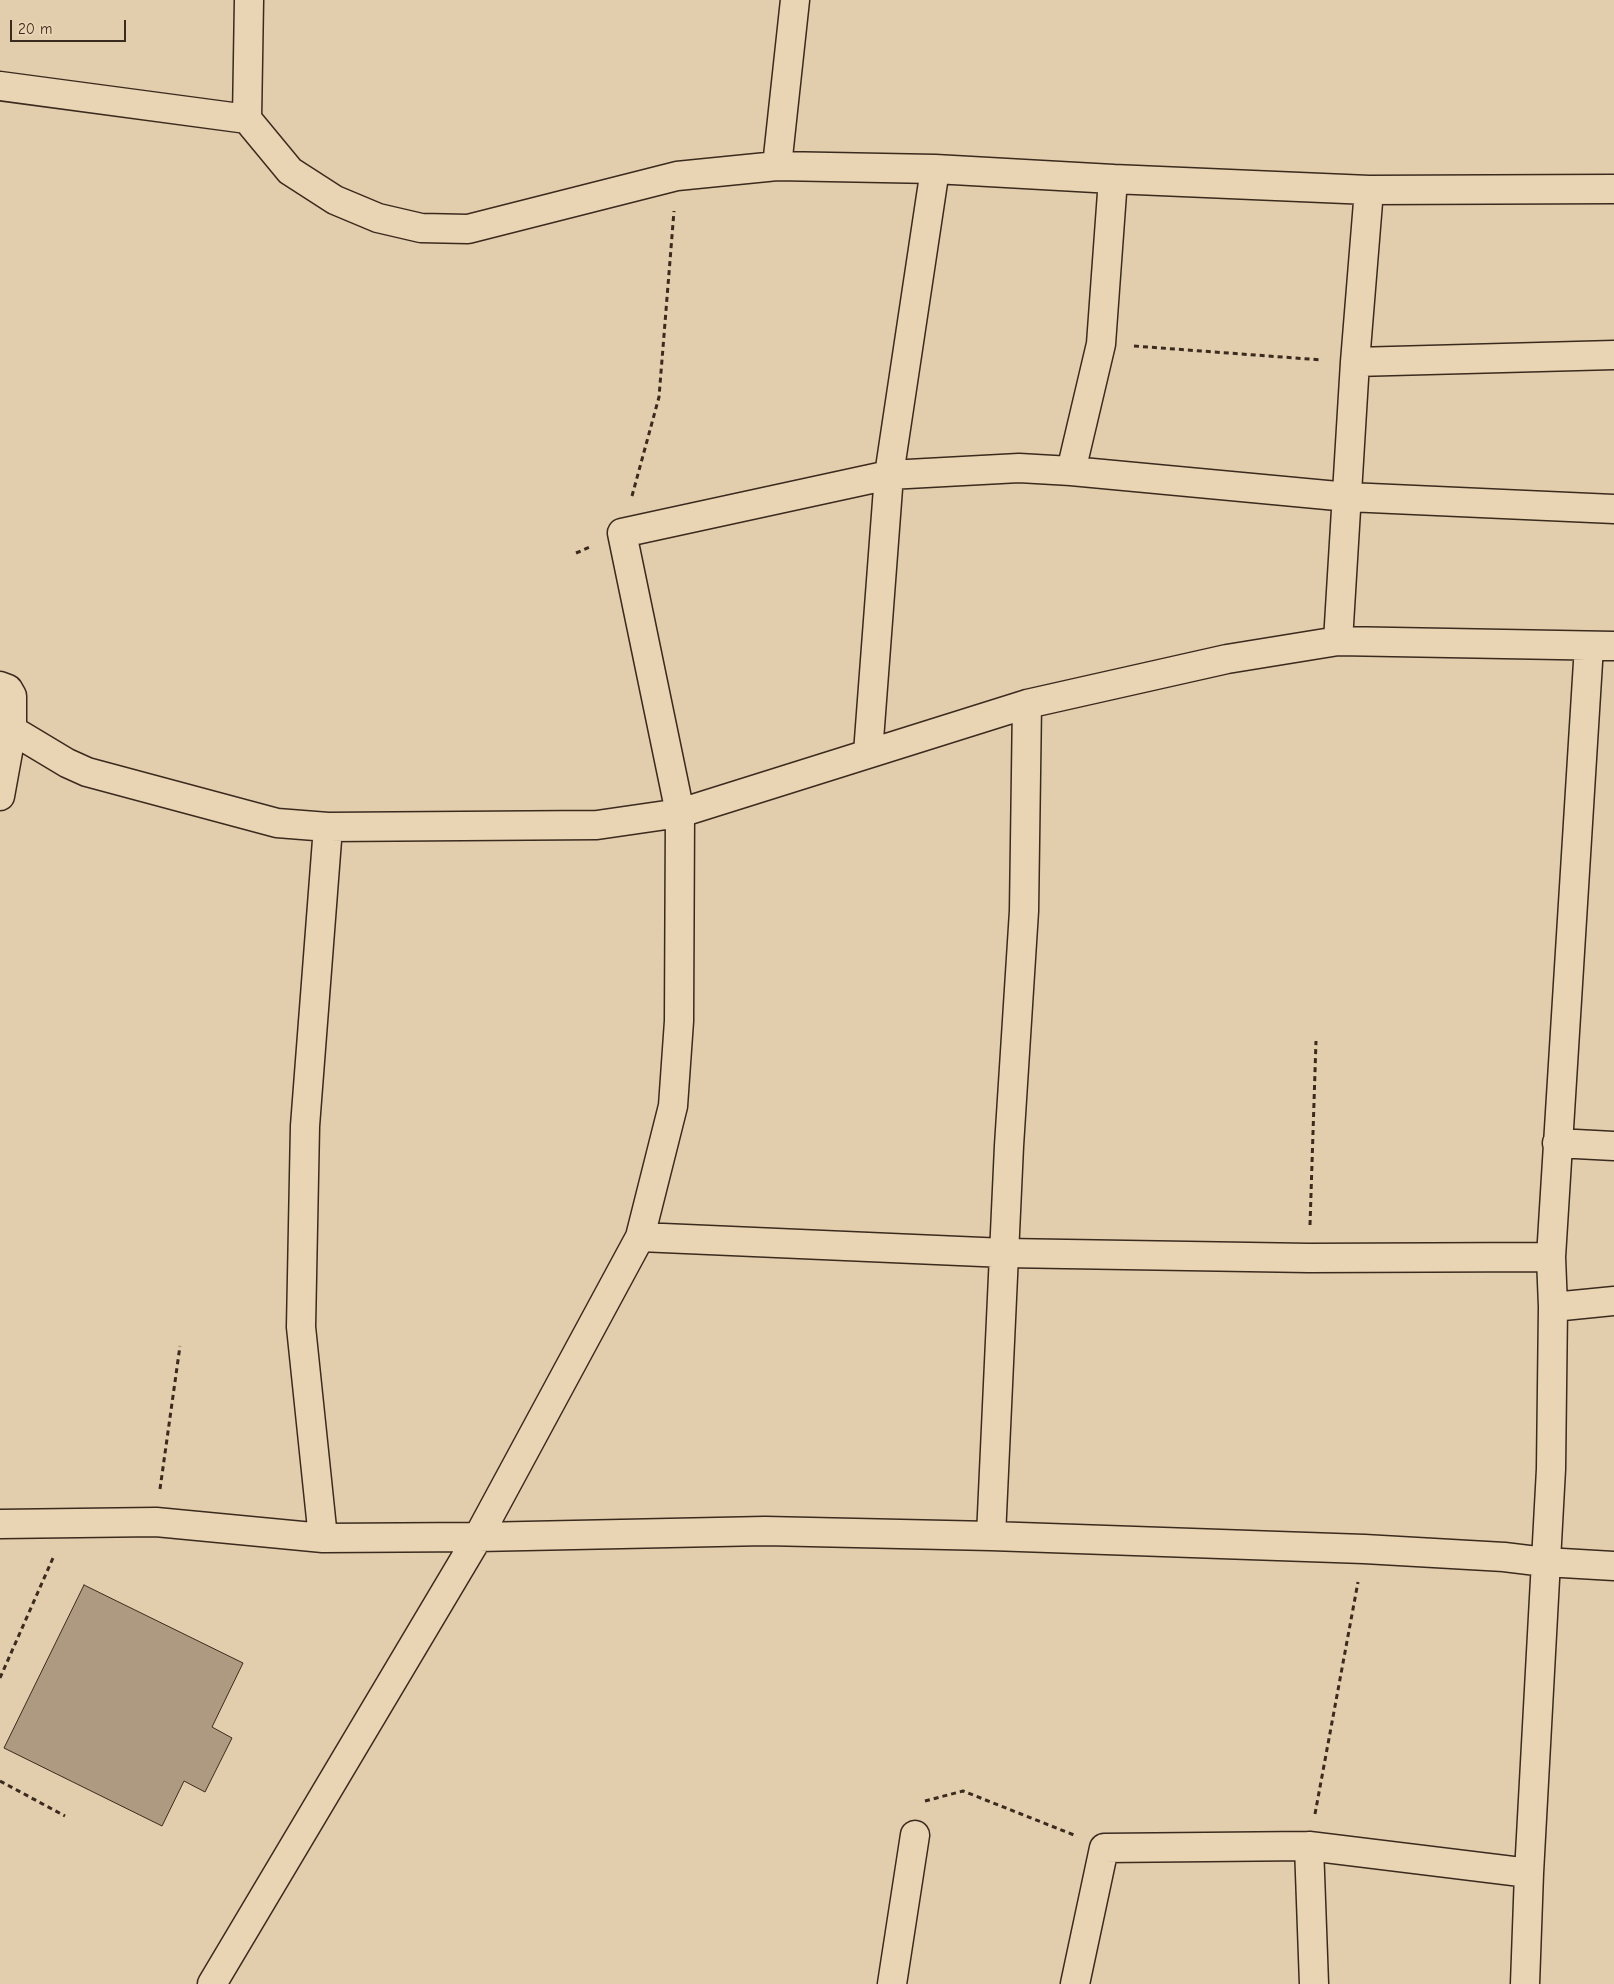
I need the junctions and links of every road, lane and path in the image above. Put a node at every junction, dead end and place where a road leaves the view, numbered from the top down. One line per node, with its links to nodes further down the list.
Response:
1 (249, 0): 4 (street)
2 (796, 0): 5 (street)
3 (0, 86): 4 (street)
4 (246, 119): 7 (street)
5 (777, 166): 6 (street); 7 (street)
6 (935, 169): 8 (street); 15 (street)
7 (677, 176): 18 (path)
8 (1113, 179): 10 (street); 11 (street)
9 (1614, 189): 10 (street)
10 (1369, 190): 13 (street)
11 (1101, 344): 13 (path); 14 (street)
12 (1614, 355): 13 (street)
13 (1355, 362): 16 (street)
14 (1071, 471): 15 (street); 16 (street)
15 (889, 475): 18 (street); 25 (street)
16 (1348, 496): 17 (street); 20 (street)
17 (1614, 509)
18 (622, 532): 19 (path); 27 (street)
19 (576, 553)
20 (1338, 640): 21 (street); 23 (street)
21 (1601, 646): 30 (street)
22 (0, 686): 24 (street)
23 (1027, 704): 25 (street); 33 (street)
24 (12, 730): 26 (street); 28 (street)
25 (868, 753): 27 (street)
26 (0, 796)
27 (680, 813): 28 (street); 32 (street)
28 (328, 827): 44 (street)
29 (1316, 1040): 35 (path)
30 (1557, 1142): 31 (street); 34 (street)
31 (1614, 1146)
32 (640, 1237): 33 (street); 43 (street)
33 (1005, 1254): 35 (street); 42 (street)
34 (1551, 1257): 35 (street); 37 (street)
35 (1309, 1258)
36 (1614, 1301): 37 (street)
37 (1554, 1307): 46 (street)
38 (180, 1346): 39 (path)
39 (156, 1522): 41 (street); 44 (street)
40 (0, 1524): 41 (street)
41 (69, 1524): 48 (path)
42 (991, 1536): 43 (street); 45 (street)
43 (478, 1537): 44 (street); 55 (street)
44 (323, 1538)
45 (1364, 1549): 46 (street); 52 (path)
46 (1545, 1562): 47 (street); 54 (street)
47 (1614, 1566)
48 (0, 1678)
49 (0, 1781): 50 (path)
50 (65, 1816)
51 (915, 1835): 53 (path); 56 (street)
52 (1309, 1846): 53 (street); 54 (street); 58 (street)
53 (1104, 1848): 57 (street)
54 (1529, 1873): 59 (street)
55 (212, 1984)
56 (892, 1984)
57 (1074, 1984)
58 (1314, 1984)
59 (1525, 1984)

